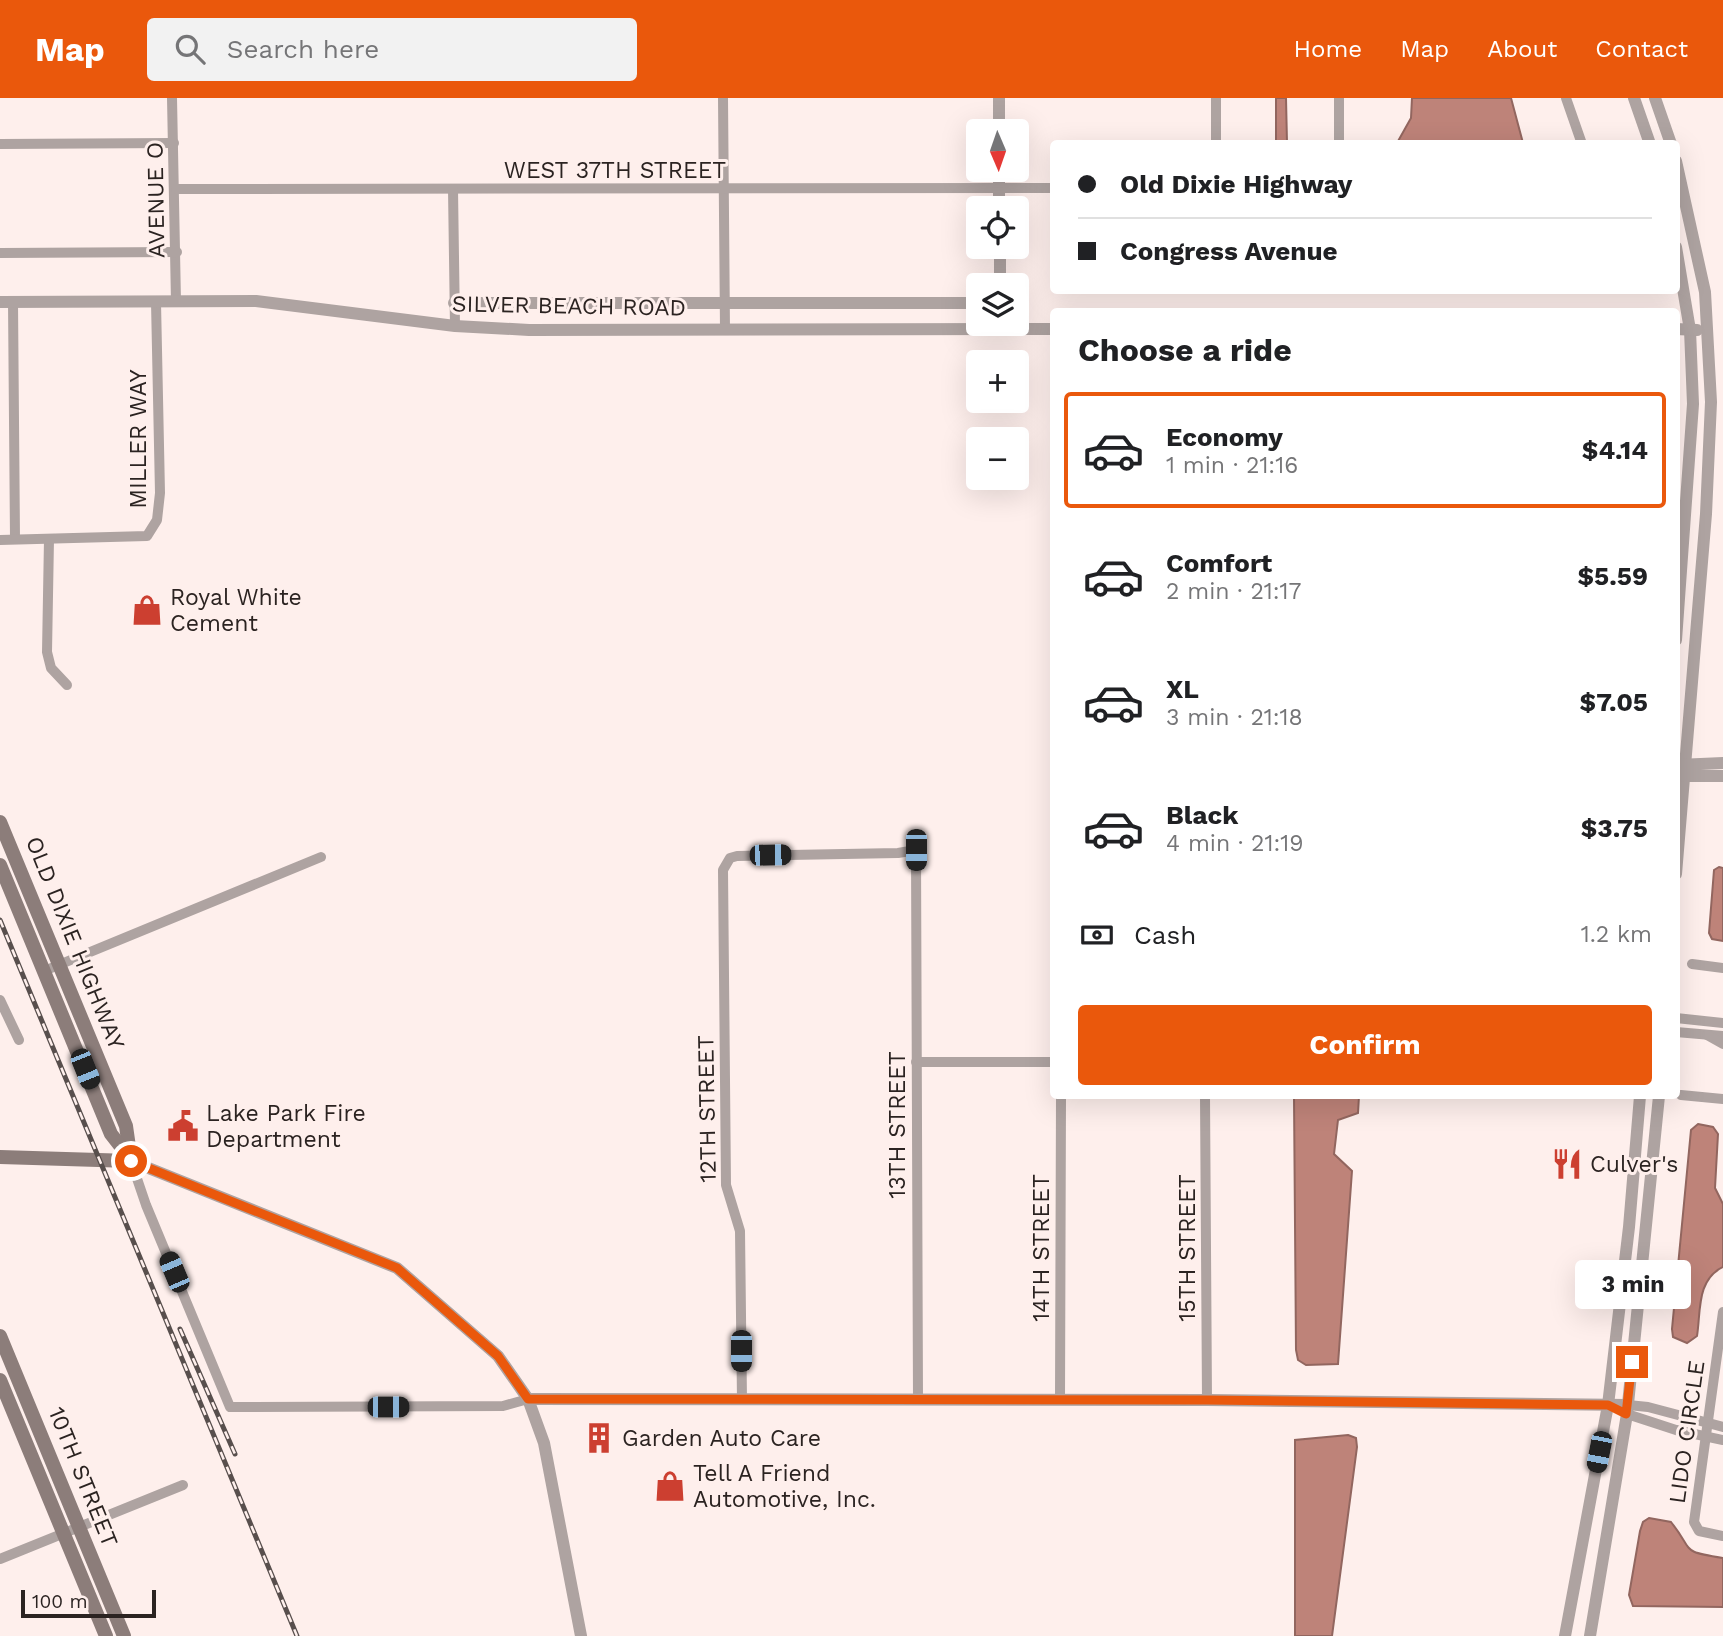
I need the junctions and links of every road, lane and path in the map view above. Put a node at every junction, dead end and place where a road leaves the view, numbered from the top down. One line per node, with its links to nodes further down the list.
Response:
1 (172, 98): 15 (street, AVENUE O)
2 (723, 98): 23 (street)
3 (999, 98): 9 (street)
4 (1216, 98): 10 (street)
5 (1339, 98): 11 (street)
6 (1566, 98): 12 (street)
7 (1634, 98): 13 (street)
8 (1655, 98): 14 (street)
9 (999, 119)
10 (1216, 140)
11 (1339, 140)
12 (1581, 140)
13 (1649, 140)
14 (1670, 140)
15 (174, 143): 16 (street); 21 (street, AVENUE O)
16 (0, 144)
17 (1680, 177): 41 (street)
18 (999, 182): 19 (street)
19 (999, 188): 20 (street, WEST 37TH STREET); 23 (street, WEST 37TH STREET); 24 (street)
20 (1050, 188)
21 (176, 189): 22 (street, WEST 37TH STREET); 25 (street, AVENUE O)
22 (453, 189): 23 (street, WEST 37TH STREET); 32 (street)
23 (724, 189): 28 (street)
24 (999, 196)
25 (177, 252): 26 (street); 31 (street, AVENUE O)
26 (0, 253)
27 (1680, 271): 40 (street)
28 (726, 301): 32 (street, SILVER BEACH ROAD); 33 (street, SILVER BEACH ROAD); 39 (street)
29 (7, 302): 30 (street, SILVER BEACH ROAD); 42 (street)
30 (156, 302): 31 (street, SILVER BEACH ROAD); 43 (street, MILLER WAY)
31 (176, 302): 34 (street, SILVER BEACH ROAD)
32 (454, 303): 34 (street)
33 (966, 303)
34 (455, 326): 39 (street, SILVER BEACH ROAD)
35 (966, 327): 39 (street, SILVER BEACH ROAD)
36 (1029, 328): 37 (street, SILVER BEACH ROAD)
37 (1050, 329)
38 (1680, 329): 40 (street)
39 (725, 330)
40 (1690, 330): 41 (street); 45 (street)
41 (1708, 330): 48 (street)
42 (15, 539): 43 (street); 44 (street)
43 (49, 539): 46 (street)
44 (0, 540)
45 (1680, 592)
46 (68, 685)
47 (1723, 763): 48 (street)
48 (1680, 769): 49 (street)
49 (1723, 776)
50 (0, 822): 55 (main road, OLD DIXIE HIGHWAY)
51 (916, 850): 66 (street, 13TH STREET); 80 (street, 12TH STREET)
52 (321, 857): 55 (street)
53 (0, 865): 57 (main road, OLD DIXIE HIGHWAY)
54 (1692, 964): 56 (street)
55 (60, 965): 57 (street); 75 (main road, OLD DIXIE HIGHWAY)
56 (1723, 968)
57 (44, 971): 75 (main road, OLD DIXIE HIGHWAY)
58 (0, 1000): 64 (street)
59 (1680, 1018): 60 (street)
60 (1723, 1023)
61 (1680, 1032): 62 (street)
62 (1707, 1035): 63 (street); 65 (street)
63 (1723, 1036)
64 (19, 1040)
65 (1723, 1044)
66 (916, 1062): 67 (street); 81 (street, 13TH STREET)
67 (1050, 1062)
68 (1681, 1095): 73 (street)
69 (1061, 1099): 82 (street, 14TH STREET)
70 (1205, 1099): 83 (street, 15TH STREET)
71 (1640, 1099): 84 (street)
72 (1659, 1099): 85 (street)
73 (1723, 1099)
74 (0, 1157): 75 (main road)
75 (131, 1161): 79 (street); 79 (street)
76 (1723, 1312): 86 (street, LIDO CIRCLE)
77 (0, 1336): 91 (main road, 10TH STREET)
78 (0, 1380): 92 (main road, 10TH STREET)
79 (528, 1399): 80 (street); 97 (street)
80 (742, 1400): 81 (street)
81 (918, 1400): 82 (street)
82 (1060, 1400): 83 (street)
83 (1207, 1400): 84 (street)
84 (1608, 1405): 85 (street); 98 (street)
85 (1627, 1410): 86 (street); 88 (street); 99 (street)
86 (1708, 1423): 87 (street); 88 (street, LIDO CIRCLE)
87 (1723, 1427)
88 (1706, 1437): 89 (street); 93 (street, LIDO CIRCLE)
89 (1723, 1440)
90 (183, 1485): 91 (street)
91 (79, 1527): 92 (street); 96 (main road, 10TH STREET)
92 (64, 1533): 94 (street); 95 (main road, 10TH STREET)
93 (1723, 1536)
94 (0, 1559)
95 (106, 1636)
96 (124, 1636)
97 (581, 1636)
98 (1565, 1636)
99 (1590, 1636)

